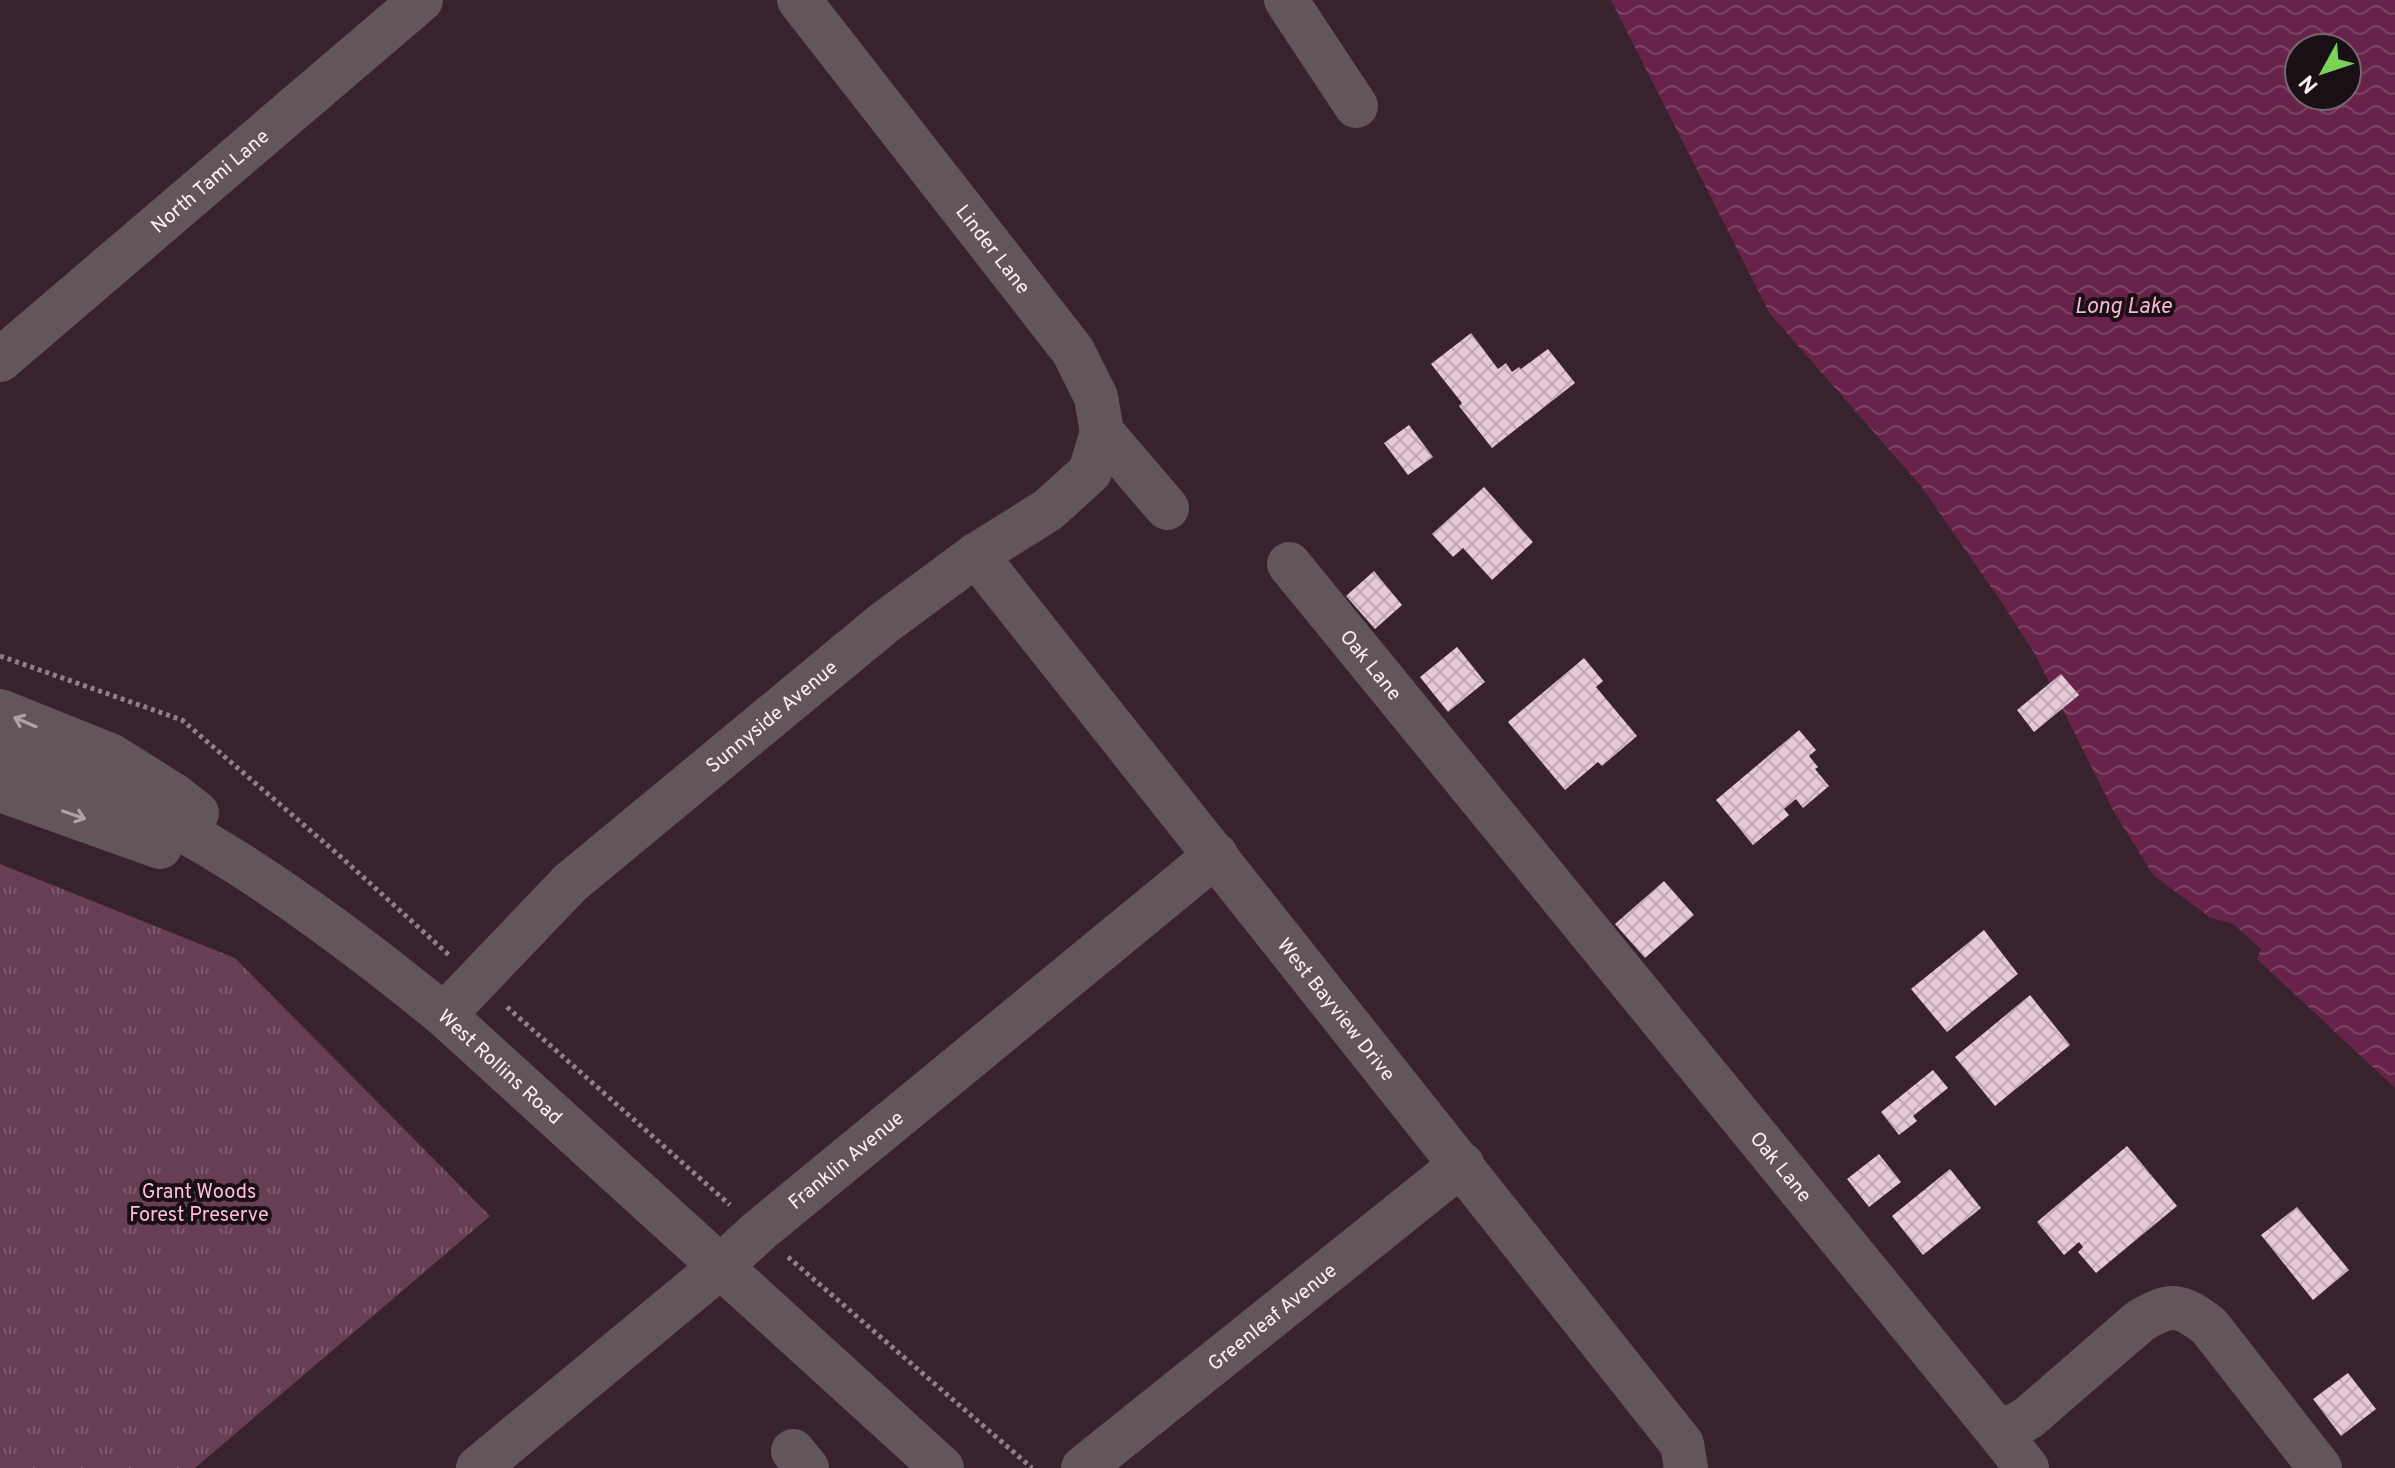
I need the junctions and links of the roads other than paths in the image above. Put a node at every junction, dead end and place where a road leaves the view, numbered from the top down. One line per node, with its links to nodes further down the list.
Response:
1 (421, 0): 5 (street, North Tami Lane)
2 (799, 0): 6 (street, Linder Lane)
3 (1286, 0): 4 (street)
4 (1356, 106)
5 (0, 360)
6 (1102, 432): 7 (street, Linder Lane); 8 (street, Sunnyside Avenue)
7 (1167, 508)
8 (976, 555): 15 (street, West Bayview Drive); 18 (street, Sunnyside Avenue)
9 (1289, 564): 10 (street, Oak Lane)
10 (1383, 680): 11 (street); 21 (street, Oak Lane)
11 (1338, 681)
12 (0, 711): 16 (street, one-way to 12)
13 (0, 747): 16 (street, West Rollins Road)
14 (0, 790): 17 (street, one-way to 17)
15 (1216, 855): 19 (street, West Bayview Drive); 20 (street, Franklin Avenue)
16 (274, 886): 17 (street, West Rollins Road)
17 (318, 916): 18 (street, West Rollins Road)
18 (444, 1015): 20 (street, West Rollins Road)
19 (1462, 1164): 24 (street, Greenleaf Avenue); 25 (street, West Bayview Drive)
20 (720, 1267): 22 (street, Franklin Avenue); 23 (street, West Rollins Road)
21 (1991, 1423): 26 (street, Oak Lane); 27 (street)
22 (478, 1468)
23 (942, 1468)
24 (1083, 1468)
25 (1686, 1468)
26 (2027, 1468)
27 (2320, 1468)

